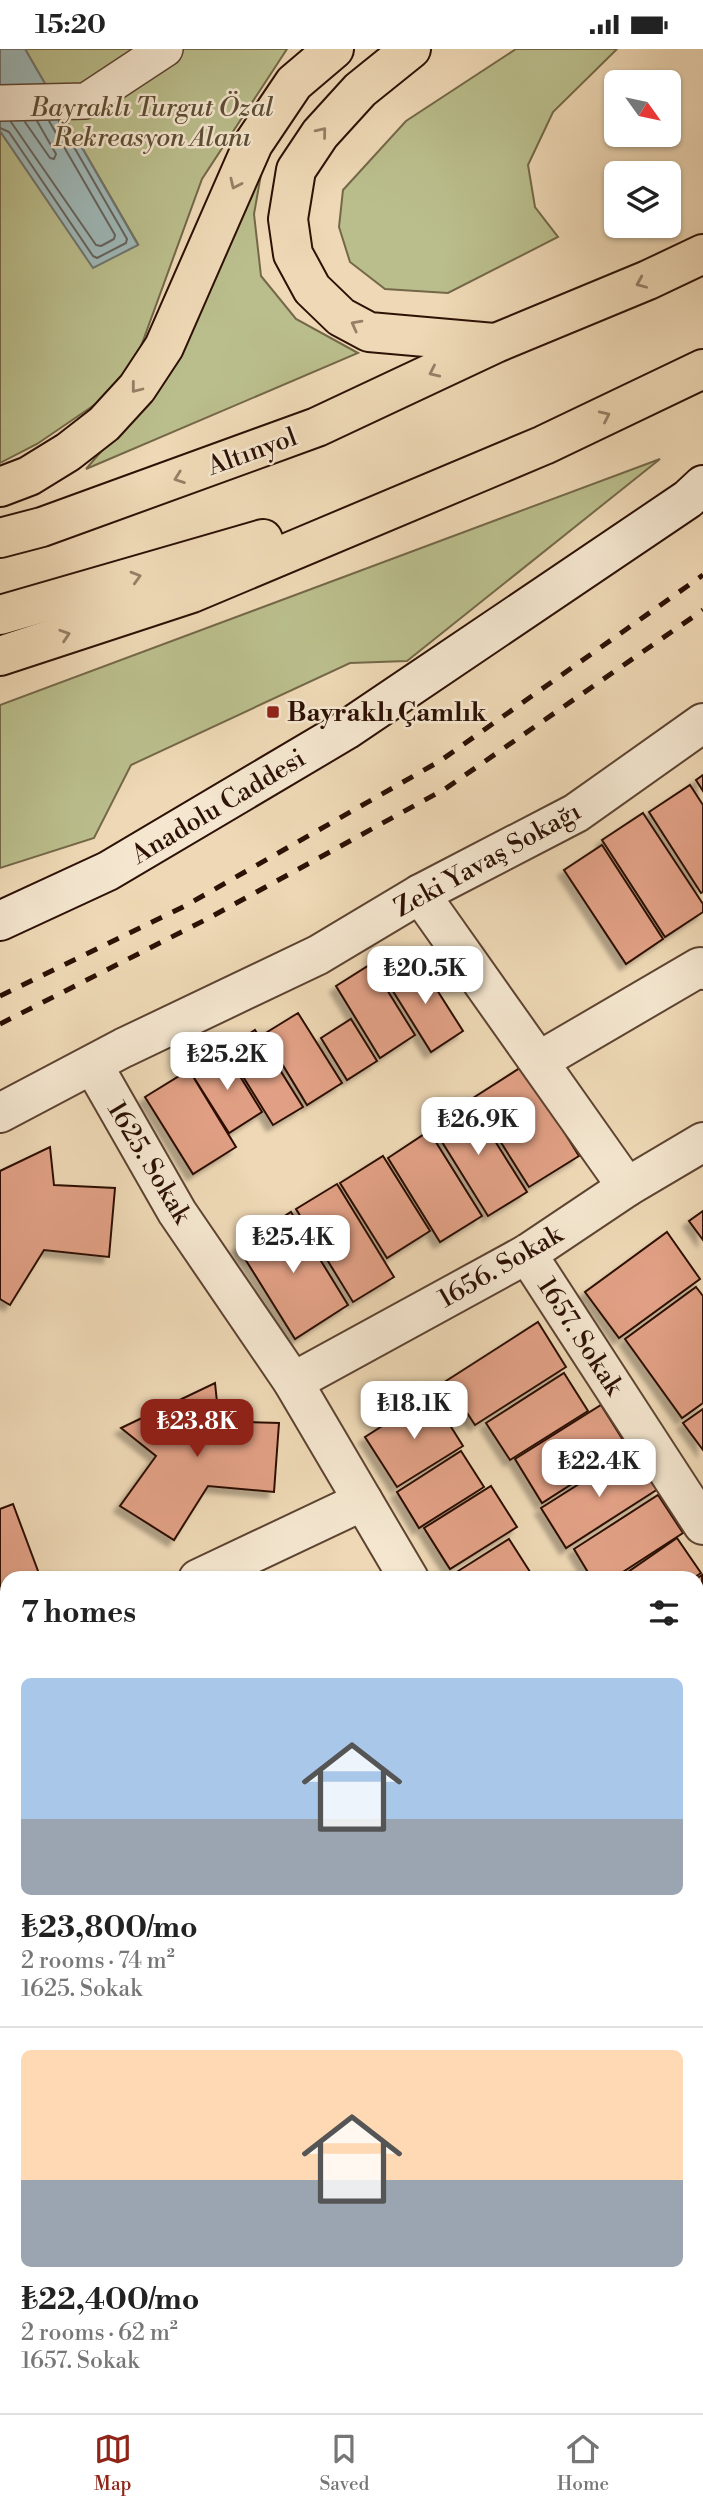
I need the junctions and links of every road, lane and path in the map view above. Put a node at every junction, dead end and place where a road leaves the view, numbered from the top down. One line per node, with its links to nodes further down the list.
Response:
1 (165, 49): 4 (street)
2 (334, 49): 10 (highway, one-way to 10)
3 (411, 49): 6 (highway, one-way to 3)
4 (0, 103)
5 (703, 254): 6 (highway, one-way to 6)
6 (496, 343): 11 (highway, Altınyol, one-way to 11)
7 (703, 369): 8 (highway, one-way to 7)
8 (544, 445): 12 (highway, one-way to 8); 13 (highway, one-way to 8)
9 (703, 485): 16 (street, Anadolu Caddesi)
10 (0, 487)
11 (0, 538)
12 (0, 615)
13 (0, 656)
14 (703, 723): 15 (street, Zeki Yavaş Sokağı)
15 (420, 894): 18 (street); 19 (street, Zeki Yavaş Sokağı)
16 (0, 921)
17 (703, 970): 18 (street)
18 (539, 1061): 22 (street)
19 (93, 1065): 20 (street, Zeki Yavaş Sokağı); 24 (street, 1625. Sokak)
20 (0, 1113)
21 (703, 1142): 22 (street, 1656. Sokak)
22 (627, 1187): 23 (street, 1656. Sokak)
23 (527, 1254): 24 (street, 1656. Sokak); 26 (street, 1657. Sokak)
24 (293, 1382): 25 (street, 1625. Sokak)
25 (363, 1501): 27 (street); 28 (street, 1625. Sokak)
26 (702, 1521)
27 (215, 1571)
28 (404, 1571)

